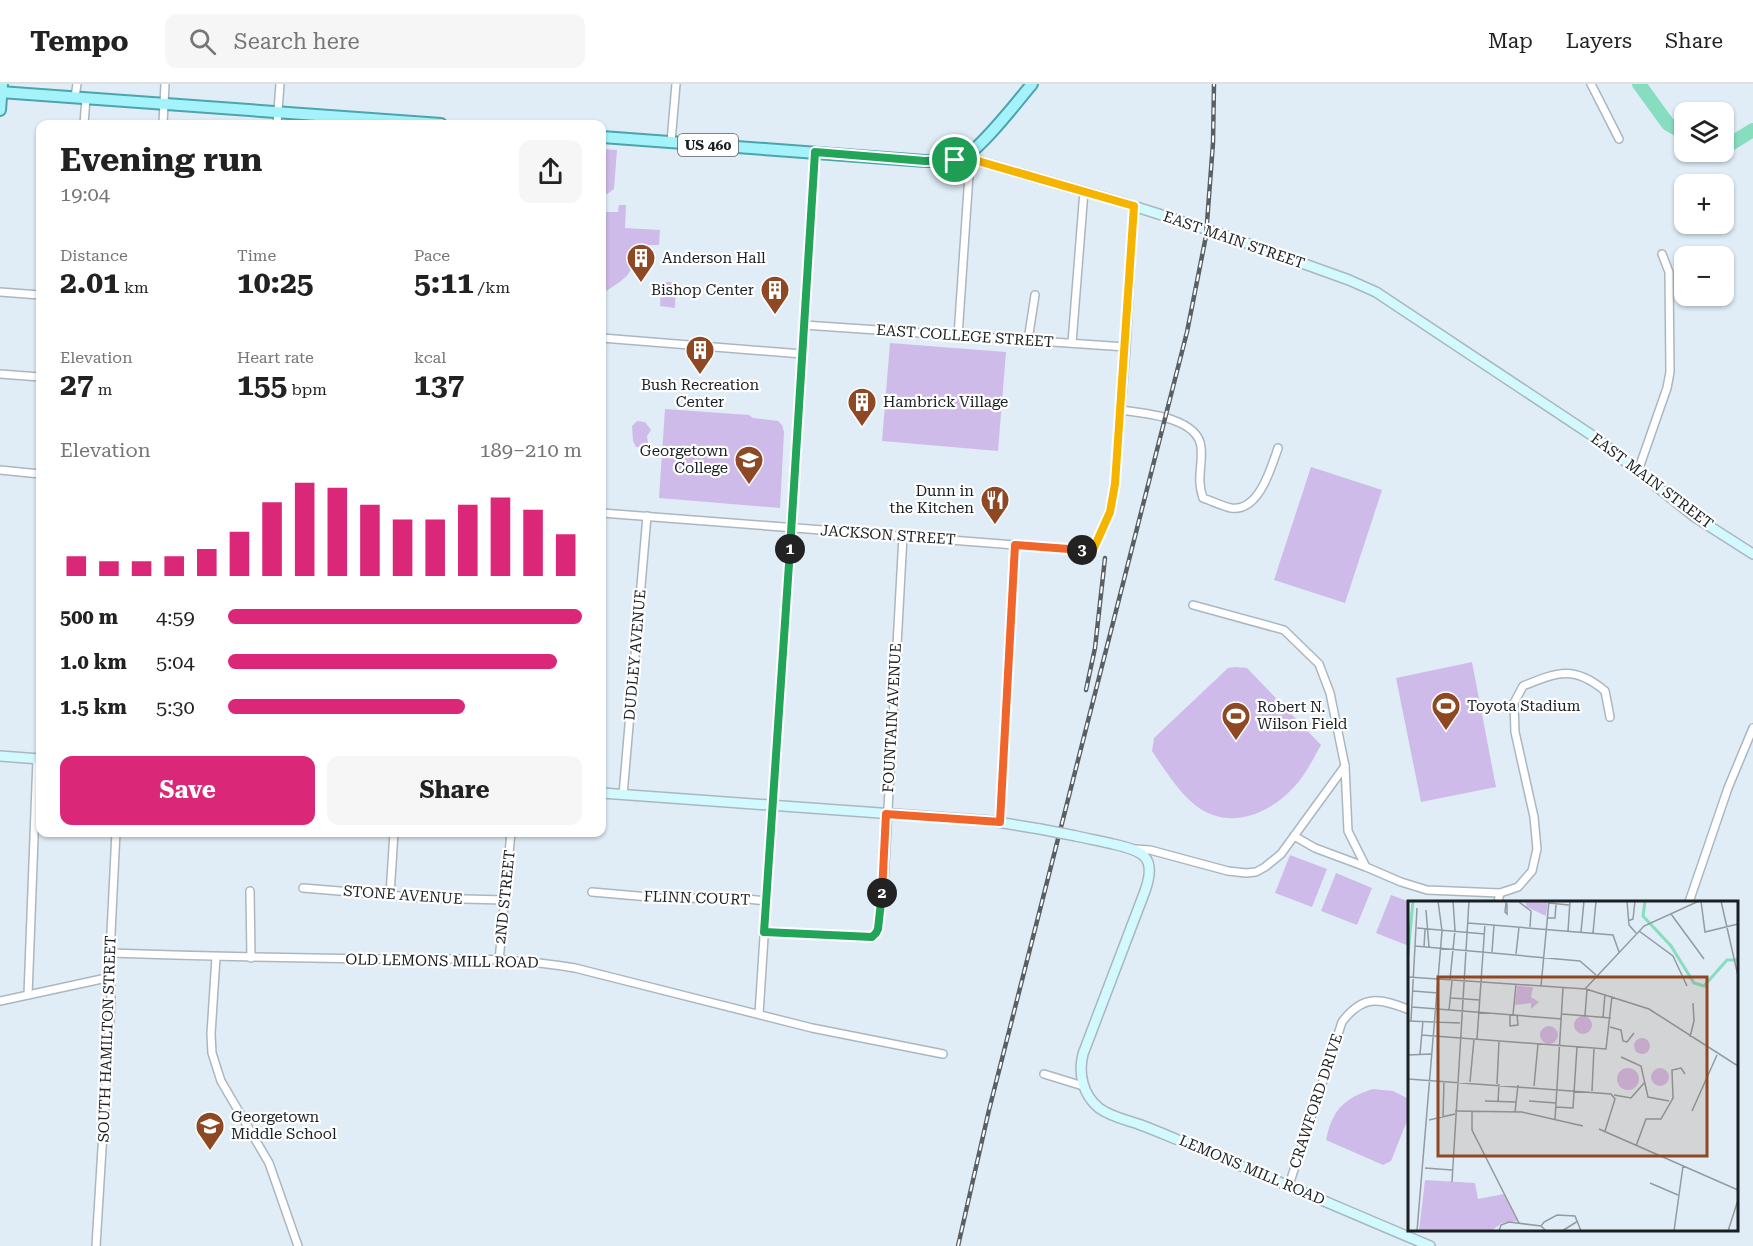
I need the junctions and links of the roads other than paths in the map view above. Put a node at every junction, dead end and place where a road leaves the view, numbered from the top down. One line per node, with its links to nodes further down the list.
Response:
1 (77, 84): 8 (street)
2 (165, 84): 9 (street)
3 (280, 84): 11 (street)
4 (676, 84): 18 (street)
5 (1032, 84): 20 (main road)
6 (1591, 84): 17 (street)
7 (1, 89): 8 (main road); 10 (main road)
8 (81, 97): 9 (main road); 12 (street)
9 (165, 103): 11 (main road); 13 (street)
10 (0, 110)
11 (278, 112): 14 (street); 15 (main road)
12 (84, 120)
13 (163, 120)
14 (277, 120)
15 (387, 120)
16 (606, 136): 18 (main road, EAST MAIN STREET / US 460)
17 (1620, 139)
18 (671, 142): 19 (main road, EAST MAIN STREET / US 460)
19 (815, 152): 20 (main road, EAST MAIN STREET / US 460); 27 (street)
20 (967, 158): 21 (street, EAST MAIN STREET); 28 (street)
21 (1084, 191): 22 (street, EAST MAIN STREET); 31 (street)
22 (1134, 206): 32 (street); 39 (street, EAST MAIN STREET)
23 (1662, 254): 39 (street)
24 (0, 292): 25 (street)
25 (36, 295)
26 (1035, 295): 30 (street)
27 (804, 325): 28 (street, EAST COLLEGE STREET); 33 (street)
28 (958, 336): 30 (street, EAST COLLEGE STREET)
29 (606, 338): 33 (street)
30 (1028, 340): 31 (street, EAST COLLEGE STREET)
31 (1072, 343): 32 (street, EAST COLLEGE STREET)
32 (1126, 347): 36 (street)
33 (802, 354): 43 (street)
34 (0, 374): 35 (street)
35 (36, 377)
36 (1120, 410): 37 (street); 45 (street, JACKSON STREET)
37 (1278, 448)
38 (0, 470): 40 (street)
39 (1638, 471): 46 (street, EAST MAIN STREET)
40 (36, 474)
41 (606, 513): 42 (street, JACKSON STREET)
42 (647, 516): 43 (street, JACKSON STREET); 54 (street, DUDLEY AVENUE)
43 (791, 527): 44 (street, JACKSON STREET); 55 (street)
44 (903, 536): 45 (street, JACKSON STREET); 56 (street, FOUNTAIN AVENUE)
45 (1015, 545): 57 (street)
46 (1753, 554)
47 (1193, 605): 52 (street)
48 (1610, 717): 68 (street)
49 (1753, 728): 73 (street)
50 (0, 756): 51 (street)
51 (36, 759)
52 (1345, 766): 59 (street); 64 (street)
53 (606, 793): 54 (street)
54 (623, 795): 55 (street)
55 (774, 804): 56 (street); 71 (street)
56 (886, 814): 57 (street); 74 (street, FOUNTAIN AVENUE)
57 (1000, 822): 63 (street, bridge)
58 (36, 823): 80 (street)
59 (1294, 836): 63 (street); 64 (street)
60 (116, 837): 75 (street, SOUTH HAMILTON STREET)
61 (394, 837): 69 (street)
62 (510, 837): 70 (street, 2ND STREET)
63 (1135, 849): 86 (street)
64 (1366, 867): 68 (street)
65 (303, 888): 69 (street, STONE AVENUE)
66 (250, 891): 77 (street)
67 (592, 892): 71 (street, FLINN COURT)
68 (1500, 893): 72 (street)
69 (390, 895): 70 (street, STONE AVENUE)
70 (504, 900): 78 (street, 2ND STREET)
71 (766, 901): 74 (street)
72 (1498, 901)
73 (1690, 901)
74 (764, 932): 83 (street)
75 (110, 953): 76 (street, OLD LEMONS MILL ROAD); 79 (street, SOUTH HAMILTON STREET)
76 (216, 957): 77 (street, OLD LEMONS MILL ROAD); 89 (street)
77 (251, 958): 78 (street, OLD LEMONS MILL ROAD)
78 (499, 961): 83 (street, OLD LEMONS MILL ROAD)
79 (111, 977): 80 (street); 88 (street, SOUTH HAMILTON STREET)
80 (28, 995): 81 (street)
81 (0, 1000)
82 (1408, 1009): 87 (street, CRAWFORD DRIVE)
83 (759, 1014): 84 (street, OLD LEMONS MILL ROAD)
84 (944, 1054)
85 (1044, 1074): 86 (street)
86 (1083, 1086): 87 (street, LEMONS MILL ROAD)
87 (1289, 1185): 90 (street, LEMONS MILL ROAD)
88 (96, 1246)
89 (298, 1246)
90 (1430, 1246)

